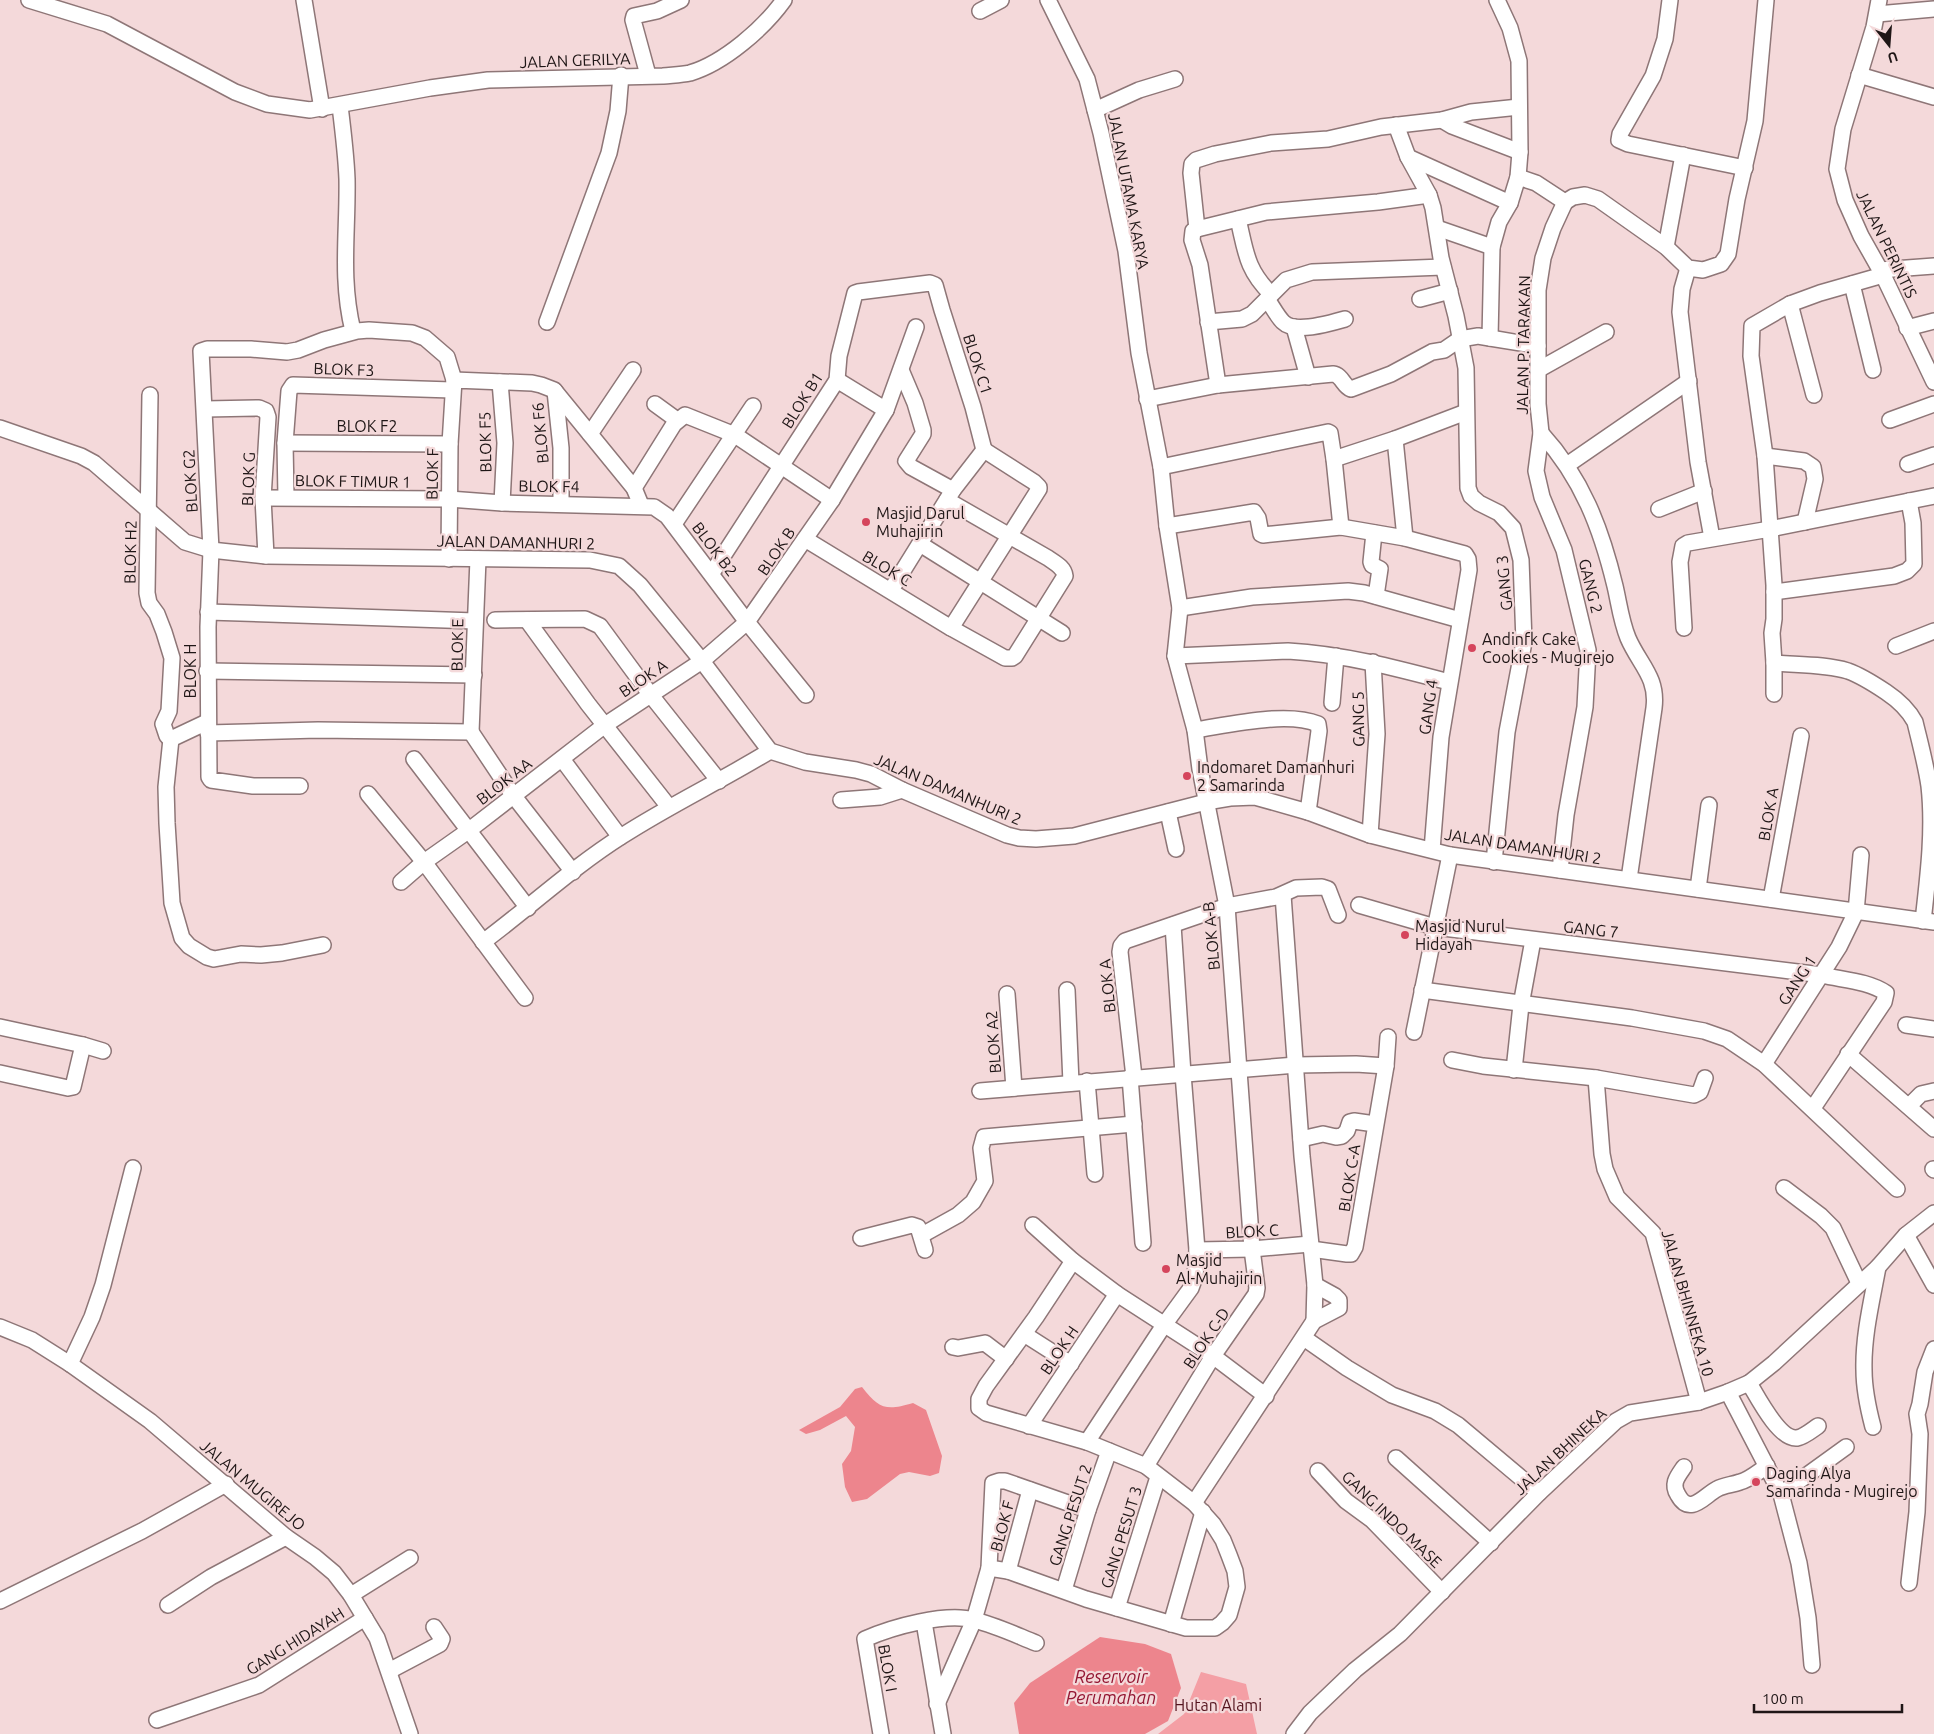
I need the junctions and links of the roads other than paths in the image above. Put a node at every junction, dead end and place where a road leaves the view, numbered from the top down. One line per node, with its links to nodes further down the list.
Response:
1 (29, 0): 10 (street, JALAN GERILYA)
2 (304, 0): 21 (street)
3 (681, 0): 14 (street)
4 (784, 0): 14 (street, JALAN GERILYA)
5 (1001, 0): 13 (street)
6 (1048, 0): 22 (street, JALAN UTAMA KARYA)
7 (1497, 0): 20 (street)
8 (1670, 0): 26 (street)
9 (1766, 0): 28 (street)
10 (72, 6): 21 (street, JALAN GERILYA)
11 (1878, 7): 12 (street); 16 (street, JALAN PERINTIS)
12 (1934, 10)
13 (980, 12)
14 (648, 75): 15 (street, JALAN GERILYA)
15 (622, 76): 19 (street, JALAN GERILYA); 50 (street)
16 (1859, 76): 18 (street); 41 (street, JALAN PERINTIS)
17 (1175, 79): 22 (street)
18 (1934, 97)
19 (341, 106): 21 (street, JALAN GERILYA); 55 (street)
20 (1519, 107): 23 (street); 25 (street)
21 (322, 109)
22 (1096, 110): 74 (street, JALAN UTAMA KARYA)
23 (1442, 120): 24 (street); 25 (street)
24 (1396, 125): 27 (street, GANG 3); 35 (street)
25 (1520, 152): 29 (street)
26 (1683, 155): 28 (street); 37 (street)
27 (1408, 157): 30 (street, GANG 3); 32 (street)
28 (1745, 168): 40 (street)
29 (1518, 177): 31 (street); 32 (street)
30 (1428, 195): 33 (street); 34 (street, GANG 3)
31 (1565, 202): 37 (street); 59 (street, JALAN P. TARAKAN)
32 (1510, 203): 36 (street)
33 (1238, 219): 35 (street); 45 (street)
34 (1437, 228): 36 (street); 39 (street, GANG 3)
35 (1197, 229): 51 (street)
36 (1492, 247): 57 (street)
37 (1666, 247): 40 (street)
38 (1934, 266): 41 (street)
39 (1443, 267): 44 (street, GANG 3); 45 (street)
40 (1688, 268): 66 (street)
41 (1881, 273): 42 (street); 54 (street, JALAN PERINTIS)
42 (1852, 284): 47 (street); 63 (street)
43 (858, 292): 65 (street, BLOK B1); 90 (street, BLOK C1)
44 (1450, 292): 46 (street); 58 (street, GANG 3)
45 (1269, 297): 51 (street); 53 (street)
46 (1420, 299)
47 (1790, 304): 73 (street); 92 (street)
48 (1345, 320): 53 (street)
49 (1934, 321): 54 (street)
50 (547, 322)
51 (1208, 322): 70 (street)
52 (916, 327): 61 (street)
53 (1294, 327): 64 (street)
54 (1907, 328): 68 (street, JALAN PERINTIS)
55 (352, 331): 69 (street); 78 (street, BLOK G2)
56 (1606, 332): 62 (street)
57 (1490, 338): 58 (street); 59 (street)
58 (1460, 339): 64 (street); 80 (street, GANG 3)
59 (1538, 346): 62 (street, JALAN P. TARAKAN)
60 (633, 370): 85 (street)
61 (901, 370): 79 (street); 100 (street)
62 (1538, 370): 84 (street, JALAN P. TARAKAN)
63 (1873, 370)
64 (1308, 377): 70 (street)
65 (837, 380): 79 (street); 96 (street, BLOK B1)
66 (1689, 380): 95 (street); 99 (street)
67 (500, 382): 69 (street); 71 (street); 107 (street, BLOK F5)
68 (1934, 382)
69 (453, 385): 88 (street, BLOK F3); 89 (street, BLOK F)
70 (1218, 385): 74 (street)
71 (554, 390): 85 (street); 108 (street, BLOK F6)
72 (150, 395): 111 (street, BLOK H2)
73 (1814, 396)
74 (1147, 399): 97 (street, JALAN UTAMA KARYA)
75 (655, 404): 81 (street)
76 (1934, 404): 82 (street)
77 (753, 406): 86 (street)
78 (205, 410): 103 (street, BLOK G); 123 (street, BLOK G2)
79 (886, 410): 105 (street)
80 (1466, 412): 87 (street); 186 (street, GANG 3)
81 (677, 420): 86 (street); 98 (street)
82 (1890, 420)
83 (0, 428): 111 (street, JALAN DAMANHURI 2)
84 (1541, 433): 95 (street); 187 (street, GANG 2)
85 (590, 434): 98 (street)
86 (735, 435): 96 (street); 113 (street)
87 (1395, 439): 93 (street); 119 (street)
88 (285, 443): 89 (street, BLOK F2); 102 (street, BLOK F TIMUR 1)
89 (450, 444): 104 (street, BLOK F)
90 (984, 450): 100 (street); 118 (street)
91 (1934, 455): 94 (street)
92 (1765, 456): 112 (street); 116 (street)
93 (1334, 459): 97 (street); 115 (street)
94 (1908, 464)
95 (1567, 465): 189 (street)
96 (781, 466): 105 (street); 127 (street, BLOK B1)
97 (1162, 467): 114 (street, JALAN UTAMA KARYA)
98 (634, 488): 109 (street)
99 (1704, 491): 110 (street); 120 (street)
100 (950, 495): 118 (street); 122 (street)
101 (1934, 496): 106 (street)
102 (286, 497): 103 (street, BLOK F TIMUR 1); 104 (street, BLOK F TIMUR 1)
103 (263, 498): 124 (street, BLOK G)
104 (449, 499): 107 (street, BLOK F4); 125 (street, BLOK F)
105 (832, 500): 121 (street, BLOK B)
106 (1909, 501): 112 (street); 130 (street)
107 (502, 503): 108 (street, BLOK F4)
108 (561, 504): 109 (street, BLOK F4)
109 (645, 505): 113 (street, BLOK B2)
110 (1659, 509)
111 (148, 510): 123 (street, JALAN DAMANHURI 2); 162 (street, BLOK H2)
112 (1805, 522): 116 (street)
113 (674, 524): 127 (street, BLOK B2)
114 (1167, 526): 115 (street); 132 (street, JALAN UTAMA KARYA)
115 (1341, 527): 117 (street)
116 (1770, 529): 120 (street); 130 (street)
117 (1374, 533): 119 (street); 131 (street)
118 (1008, 536): 128 (street); 137 (street)
119 (1405, 538): 138 (street, GANG 4)
120 (1712, 538): 141 (street)
121 (805, 539): 129 (street, BLOK C); 139 (street, BLOK B)
122 (920, 544): 128 (street); 129 (street)
123 (211, 550): 124 (street, JALAN DAMANHURI 2); 133 (street, BLOK H)
124 (266, 556): 125 (street, JALAN DAMANHURI 2)
125 (449, 559): 126 (street, JALAN DAMANHURI 2)
126 (478, 559): 134 (street, BLOK E); 147 (street, JALAN DAMANHURI 2)
127 (712, 573): 139 (street, BLOK B2)
128 (980, 582): 137 (street); 140 (street)
129 (891, 590): 140 (street, BLOK C)
130 (1774, 592): 149 (street)
131 (1376, 596): 132 (street); 138 (street)
132 (1180, 608): 145 (street, JALAN UTAMA KARYA)
133 (208, 612): 134 (street); 150 (street, BLOK H)
134 (475, 620): 151 (street, BLOK E)
135 (495, 620): 136 (street)
136 (527, 620): 153 (street); 157 (street)
137 (1038, 620): 140 (street, BLOK C); 143 (street)
138 (1460, 620): 152 (street, GANG 4)
139 (747, 622): 147 (street, BLOK B); 155 (street, BLOK B2)
140 (951, 628)
141 (1684, 628)
142 (1934, 631): 144 (street)
143 (1062, 633)
144 (1896, 646)
145 (1175, 656): 146 (street); 159 (street, BLOK A-B)
146 (1336, 656): 148 (street); 156 (street)
147 (702, 660): 153 (street, BLOK A); 163 (street, JALAN DAMANHURI 2)
148 (1373, 662): 152 (street); 178 (street, GANG 5)
149 (1774, 663): 154 (street); 184 (street)
150 (207, 671): 151 (street); 158 (street, BLOK H)
151 (474, 675): 160 (street, BLOK E)
152 (1449, 682): 181 (street, GANG 4)
153 (650, 694): 157 (street, BLOK A); 166 (street)
154 (1774, 694)
155 (806, 695)
156 (1332, 703)
157 (605, 725): 165 (street, BLOK A); 174 (street)
158 (208, 727): 160 (street); 162 (street); 167 (street, BLOK H)
159 (1195, 730): 172 (street, BLOK A-B); 176 (street)
160 (471, 732): 170 (street)
161 (1801, 736): 193 (street, BLOK A)
162 (171, 740): 204 (street)
163 (770, 751): 166 (street); 168 (street, JALAN DAMANHURI 2)
164 (414, 758): 177 (street)
165 (562, 759): 170 (street, BLOK AA); 179 (street)
166 (719, 781): 174 (street)
167 (300, 786)
168 (902, 790): 171 (street); 175 (street, JALAN DAMANHURI 2)
169 (368, 794): 185 (street)
170 (513, 796): 177 (street, BLOK AA); 188 (street)
171 (841, 800)
172 (1206, 802): 175 (street, JALAN DAMANHURI 2); 176 (street, JALAN DAMANHURI 2); 195 (street, BLOK A-B)
173 (1709, 805): 191 (street)
174 (669, 807): 179 (street)
175 (1168, 812): 180 (street)
176 (1308, 812): 178 (street, JALAN DAMANHURI 2)
177 (468, 831): 185 (street, BLOK AA); 196 (street)
178 (1370, 835): 181 (street, JALAN DAMANHURI 2)
179 (620, 837): 188 (street)
180 (1176, 849)
181 (1432, 850): 182 (street, JALAN DAMANHURI 2)
182 (1450, 855): 186 (street, JALAN DAMANHURI 2); 201 (street)
183 (1861, 855): 197 (street)
184 (1932, 856): 199 (street)
185 (424, 862): 190 (street, BLOK AA); 203 (street)
186 (1494, 862): 187 (street, JALAN DAMANHURI 2)
187 (1560, 870): 189 (street, JALAN DAMANHURI 2)
188 (573, 872): 196 (street)
189 (1629, 879): 191 (street, JALAN DAMANHURI 2)
190 (401, 882)
191 (1698, 890): 193 (street, JALAN DAMANHURI 2)
192 (1284, 895): 195 (street, BLOK A); 198 (street, BLOK A); 221 (street)
193 (1771, 899): 197 (street, JALAN DAMANHURI 2)
194 (1359, 905): 201 (street, GANG 7)
195 (1227, 906): 200 (street, BLOK A); 223 (street, BLOK A-B)
196 (528, 908): 203 (street)
197 (1856, 912): 199 (street, JALAN DAMANHURI 2); 205 (street, GANG 1)
198 (1338, 915)
199 (1929, 922)
200 (1173, 925): 226 (street); 227 (street, BLOK A)
201 (1434, 927): 202 (street, GANG 7); 207 (street)
202 (1533, 940): 205 (street, GANG 7); 210 (street)
203 (483, 942): 209 (street)
204 (323, 945)
205 (1822, 975): 218 (street, GANG 7); 220 (street, GANG 1)
206 (1067, 990): 231 (street)
207 (1422, 990): 210 (street); 214 (street)
208 (1007, 994): 232 (street, BLOK A2)
209 (525, 998)
210 (1521, 1005): 220 (street); 224 (street)
211 (1906, 1025): 213 (street)
212 (0, 1027): 216 (street)
213 (1934, 1029)
214 (1414, 1032)
215 (1388, 1037): 222 (street, BLOK C-A)
216 (83, 1045): 217 (street); 225 (street)
217 (103, 1051)
218 (1848, 1054): 235 (street); 236 (street)
219 (1452, 1060): 224 (street)
220 (1764, 1064): 236 (street)
221 (1296, 1065): 222 (street); 223 (street); 241 (street)
222 (1386, 1066): 238 (street, BLOK C-A)
223 (1239, 1070): 226 (street); 253 (street, BLOK C-D)
224 (1514, 1070): 228 (street)
225 (0, 1073)
226 (1183, 1074): 227 (street); 255 (street)
227 (1132, 1077): 230 (street); 237 (street)
228 (1596, 1078): 229 (street); 276 (street, JALAN BHINNEKA 10)
229 (1704, 1078)
230 (1087, 1081): 231 (street); 239 (street)
231 (1072, 1083): 232 (street)
232 (1014, 1088): 233 (street)
233 (980, 1091)
234 (1934, 1091): 235 (street)
235 (1909, 1106): 240 (street)
236 (1813, 1108): 245 (street)
237 (1134, 1124): 239 (street); 251 (street)
238 (1375, 1124): 241 (street); 252 (street, BLOK C-A)
239 (1090, 1128): 243 (street); 248 (street)
240 (1934, 1129)
241 (1301, 1139): 252 (street)
242 (133, 1168): 271 (street)
243 (1094, 1174)
244 (1784, 1188): 258 (street)
245 (1897, 1189)
246 (1934, 1213): 249 (street, JALAN BHINEKA)
247 (1033, 1225): 256 (street)
248 (922, 1235): 250 (street); 254 (street)
249 (1906, 1235): 257 (street, JALAN BHINEKA); 260 (street)
250 (861, 1238)
251 (1143, 1243)
252 (1310, 1247): 253 (street, BLOK C); 259 (street)
253 (1252, 1249): 255 (street, BLOK C); 269 (street, BLOK C-D)
254 (925, 1250)
255 (1197, 1250): 263 (street)
256 (1073, 1261): 261 (street); 265 (street)
257 (1878, 1267): 258 (street, JALAN BHINEKA); 279 (street)
258 (1859, 1283): 273 (street, JALAN BHINEKA)
259 (1315, 1285): 262 (street); 262 (street)
260 (1934, 1285)
261 (1117, 1294): 263 (street); 272 (street, BLOK H)
262 (1314, 1321): 266 (street)
263 (1164, 1325): 269 (street); 280 (street)
264 (0, 1327): 271 (street, JALAN MUGIREJO)
265 (1024, 1334): 270 (street); 272 (street)
266 (1304, 1338): 275 (street); 291 (street)
267 (953, 1347): 270 (street)
268 (1934, 1349): 300 (street)
269 (1213, 1356): 275 (street); 284 (street, BLOK C-D)
270 (1006, 1359): 277 (street)
271 (70, 1364): 289 (street, JALAN MUGIREJO)
272 (1071, 1364): 277 (street, BLOK H)
273 (1749, 1382): 274 (street, JALAN BHINEKA); 278 (street)
274 (1728, 1392): 276 (street, JALAN BHINEKA); 285 (street)
275 (1266, 1396): 293 (street)
276 (1699, 1402): 291 (street, JALAN BHINEKA)
277 (1029, 1426): 280 (street)
278 (1818, 1426)
279 (1872, 1427)
280 (1087, 1442): 282 (street)
281 (1846, 1447): 292 (street)
282 (1110, 1451): 284 (street); 294 (street, GANG PESUT 2)
283 (1396, 1458): 296 (street)
284 (1146, 1466): 288 (street)
285 (1767, 1466): 286 (street); 292 (street)
286 (1684, 1467)
287 (1318, 1471): 302 (street, GANG INDO MASE)
288 (1158, 1477): 293 (street); 306 (street, GANG PESUT 3)
289 (226, 1484): 295 (street, JALAN MUGIREJO); 304 (street)
290 (1030, 1490): 294 (street); 298 (street); 299 (street, BLOK F)
291 (1539, 1493): 296 (street, JALAN BHINEKA)
292 (1781, 1494): 313 (street)
293 (1199, 1508): 310 (street); 310 (street)
294 (1088, 1510): 301 (street, GANG PESUT 2)
295 (286, 1537): 303 (street, JALAN MUGIREJO); 305 (street)
296 (1491, 1543): 302 (street, JALAN BHINEKA)
297 (410, 1558): 303 (street)
298 (989, 1568): 299 (street); 308 (street)
299 (1008, 1572): 301 (street)
300 (1909, 1583)
301 (1064, 1590): 306 (street)
302 (1442, 1592): 320 (street, JALAN BHINEKA)
303 (351, 1595): 307 (street, JALAN MUGIREJO)
304 (0, 1601)
305 (168, 1605)
306 (1117, 1608): 310 (street)
307 (365, 1618): 314 (street, JALAN MUGIREJO); 316 (street, GANG HIDAYAH)
308 (974, 1620): 309 (street, BLOK I); 312 (street, BLOK I); 315 (street)
309 (924, 1622): 315 (street); 318 (street, BLOK I)
310 (1171, 1624)
311 (434, 1627): 314 (street)
312 (1036, 1643)
313 (1812, 1665)
314 (389, 1671): 317 (street, JALAN MUGIREJO)
315 (938, 1704): 319 (street)
316 (157, 1720)
317 (410, 1734)
318 (882, 1734)
319 (943, 1734)
320 (1294, 1734)

